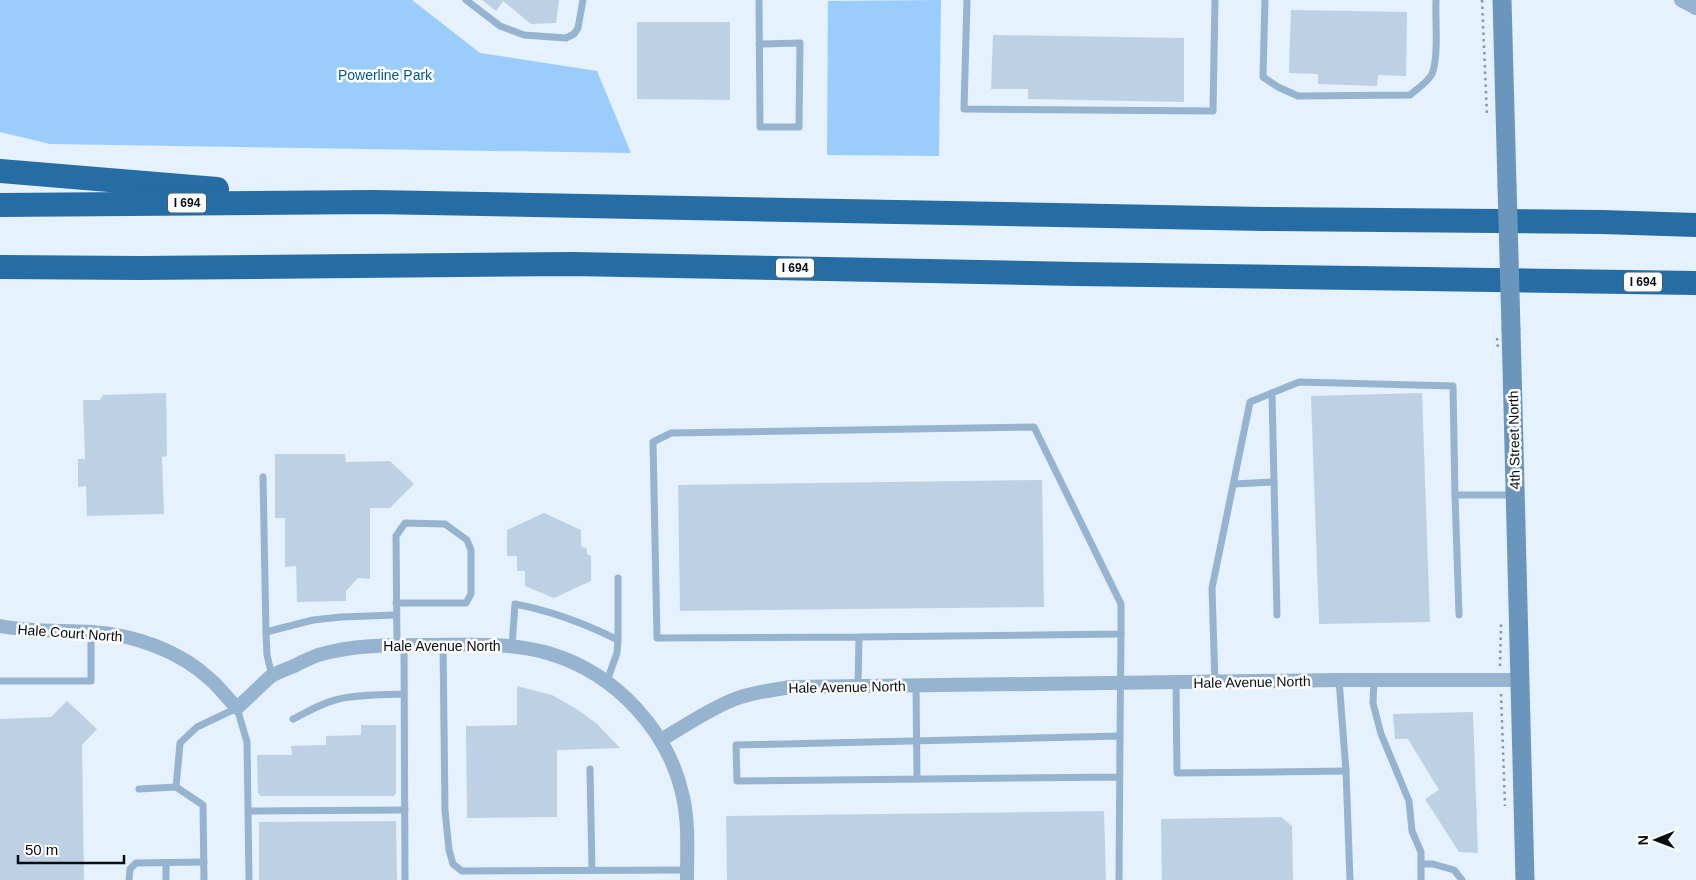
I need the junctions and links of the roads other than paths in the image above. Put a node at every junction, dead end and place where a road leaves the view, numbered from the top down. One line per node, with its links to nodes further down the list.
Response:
1 (466, 0): 2 (lane)
2 (583, 0)
3 (760, 0): 11 (lane)
4 (967, 0): 5 (lane)
5 (1215, 0)
6 (1265, 0): 7 (lane)
7 (1436, 0)
8 (1502, 0): 41 (street, 4th Street North, bridge)
9 (1681, 0): 10 (street)
10 (1696, 8)
11 (759, 44): 11 (lane)
12 (0, 172): 13 (highway)
13 (374, 202): 14 (highway, I 694); 15 (highway, I 694)
14 (0, 204)
15 (1696, 225)
16 (0, 268): 17 (highway, I 694)
17 (1696, 283)
18 (1272, 393): 20 (lane); 21 (lane); 22 (lane)
19 (262, 477): 31 (lane)
20 (1274, 482): 21 (lane); 27 (lane)
21 (1234, 484): 44 (lane)
22 (1455, 495): 23 (lane); 28 (lane)
23 (1508, 495)
24 (618, 578): 34 (lane)
25 (396, 604): 25 (lane); 26 (lane)
26 (396, 614): 31 (lane); 35 (lane)
27 (1278, 615)
28 (1459, 615)
29 (0, 626): 30 (street, Hale Court North)
30 (91, 632): 42 (lane); 50 (street, Hale Court North)
31 (266, 632): 38 (lane)
32 (1121, 634): 33 (lane); 33 (lane); 45 (lane)
33 (859, 637): 47 (lane)
34 (618, 640): 37 (lane); 43 (lane)
35 (400, 645): 36 (street, Hale Avenue North); 38 (street, Hale Avenue North); 49 (lane)
36 (443, 645): 37 (street, Hale Avenue North); 66 (lane)
37 (512, 646): 43 (street, Hale Avenue North)
38 (272, 676): 50 (street, Hale Avenue North)
39 (1339, 680): 40 (street, Hale Avenue North); 44 (street, Hale Avenue North); 56 (lane)
40 (1374, 680): 41 (street, Hale Avenue North); 65 (lane)
41 (1520, 680): 77 (street, 4th Street North)
42 (0, 681)
43 (607, 681): 53 (street, Hale Avenue North)
44 (1216, 683): 46 (street, Hale Avenue North)
45 (1120, 684): 46 (street, Hale Avenue North); 48 (street, Hale Avenue North); 52 (lane)
46 (1176, 684): 56 (lane)
47 (858, 686): 48 (street, Hale Avenue North); 53 (street, Hale Avenue North)
48 (916, 686): 54 (lane)
49 (404, 694): 51 (lane); 61 (lane)
50 (237, 708): 59 (lane); 62 (lane)
51 (293, 719)
52 (1120, 736): 54 (lane); 57 (lane)
53 (661, 740): 67 (street)
54 (917, 741): 58 (lane); 58 (lane)
55 (590, 769): 66 (lane)
56 (1346, 772): 74 (lane)
57 (1119, 777): 58 (lane); 73 (lane)
58 (917, 779)
59 (176, 787): 60 (lane); 63 (lane)
60 (139, 789)
61 (405, 810): 62 (lane); 72 (lane)
62 (249, 811): 71 (lane)
63 (204, 862): 64 (lane); 70 (lane)
64 (166, 863): 68 (lane); 69 (lane)
65 (1421, 864): 75 (lane); 76 (lane)
66 (592, 870): 67 (lane)
67 (687, 875)
68 (129, 880)
69 (166, 880)
70 (204, 880)
71 (249, 880)
72 (405, 880)
73 (1119, 880)
74 (1350, 880)
75 (1421, 880)
76 (1462, 880)
77 (1525, 880)

